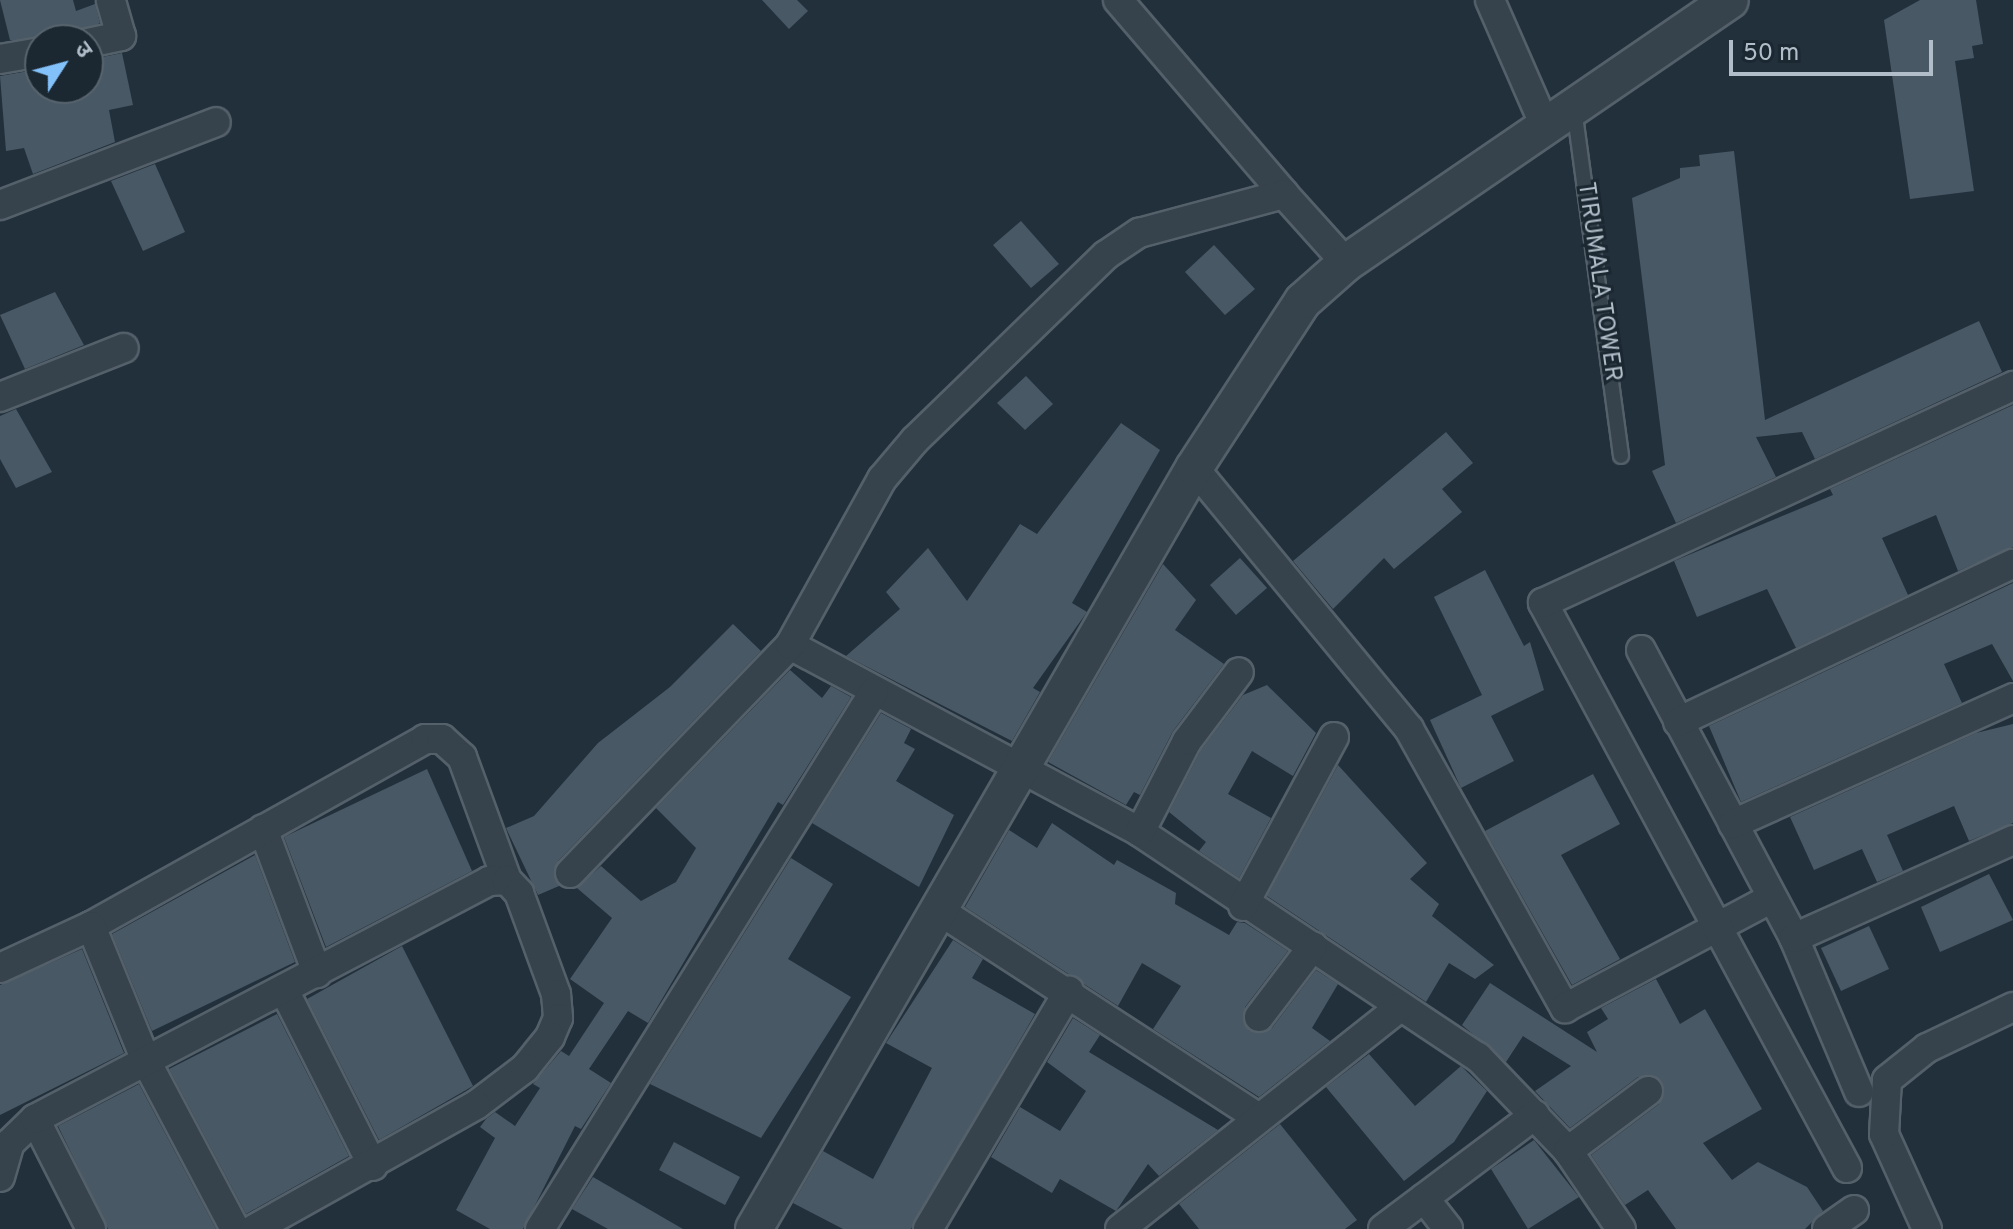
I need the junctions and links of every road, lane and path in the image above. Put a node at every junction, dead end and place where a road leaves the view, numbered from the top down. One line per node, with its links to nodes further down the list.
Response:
1 (111, 0): 5 (street)
2 (1118, 0): 10 (street)
3 (1490, 0): 8 (street)
4 (1730, 0): 8 (street)
5 (104, 40)
6 (24, 53): 7 (street)
7 (2, 55)
8 (1560, 118): 12 (street); 16 (lane, TIRUMALA TOWER)
9 (216, 122): 11 (street)
10 (1284, 194): 12 (street); 19 (street)
11 (0, 205)
12 (1346, 263): 17 (street)
13 (124, 348): 15 (street)
14 (2013, 386): 37 (street)
15 (0, 397)
16 (1621, 456)
17 (1194, 468): 26 (street); 37 (street)
18 (2013, 564): 24 (street)
19 (790, 645): 22 (street); 31 (street)
20 (1641, 650): 24 (street)
21 (1239, 672): 29 (street)
22 (874, 692): 26 (street); 63 (street)
23 (2013, 698): 27 (street)
24 (1678, 722): 27 (street)
25 (1334, 737): 34 (street)
26 (1021, 771): 29 (street); 35 (street)
27 (1733, 824): 33 (street)
28 (263, 829): 32 (street); 36 (street); 41 (street)
29 (1140, 832): 34 (street)
30 (2013, 840): 38 (street)
31 (570, 873)
32 (507, 880): 41 (street); 54 (street)
33 (1770, 899): 37 (street); 38 (street)
34 (1243, 906): 39 (street)
35 (940, 911): 43 (street); 59 (street)
36 (91, 926): 40 (street); 47 (street)
37 (1714, 930): 55 (street)
38 (1794, 938): 49 (street)
39 (1313, 946): 44 (street); 46 (street)
40 (0, 968)
41 (317, 973): 42 (street)
42 (284, 990): 47 (street); 54 (street)
43 (1069, 991): 51 (street); 64 (street)
44 (1399, 1008): 50 (street); 51 (street)
45 (2012, 1011): 70 (street)
46 (1259, 1017)
47 (146, 1061): 52 (street); 61 (street)
48 (1648, 1091): 53 (street)
49 (1859, 1092)
50 (1535, 1115): 53 (street); 57 (street)
51 (1256, 1116): 65 (street)
52 (35, 1119): 56 (street); 60 (street)
53 (1568, 1151): 68 (street)
54 (373, 1166): 62 (street)
55 (1847, 1168)
56 (0, 1177)
57 (1424, 1198): 66 (street); 67 (street)
58 (1854, 1210): 69 (street)
59 (758, 1228)
60 (91, 1229)
61 (235, 1229)
62 (254, 1229)
63 (540, 1229)
64 (928, 1229)
65 (1120, 1229)
66 (1383, 1229)
67 (1448, 1229)
68 (1621, 1229)
69 (1827, 1229)
70 (1927, 1229)

